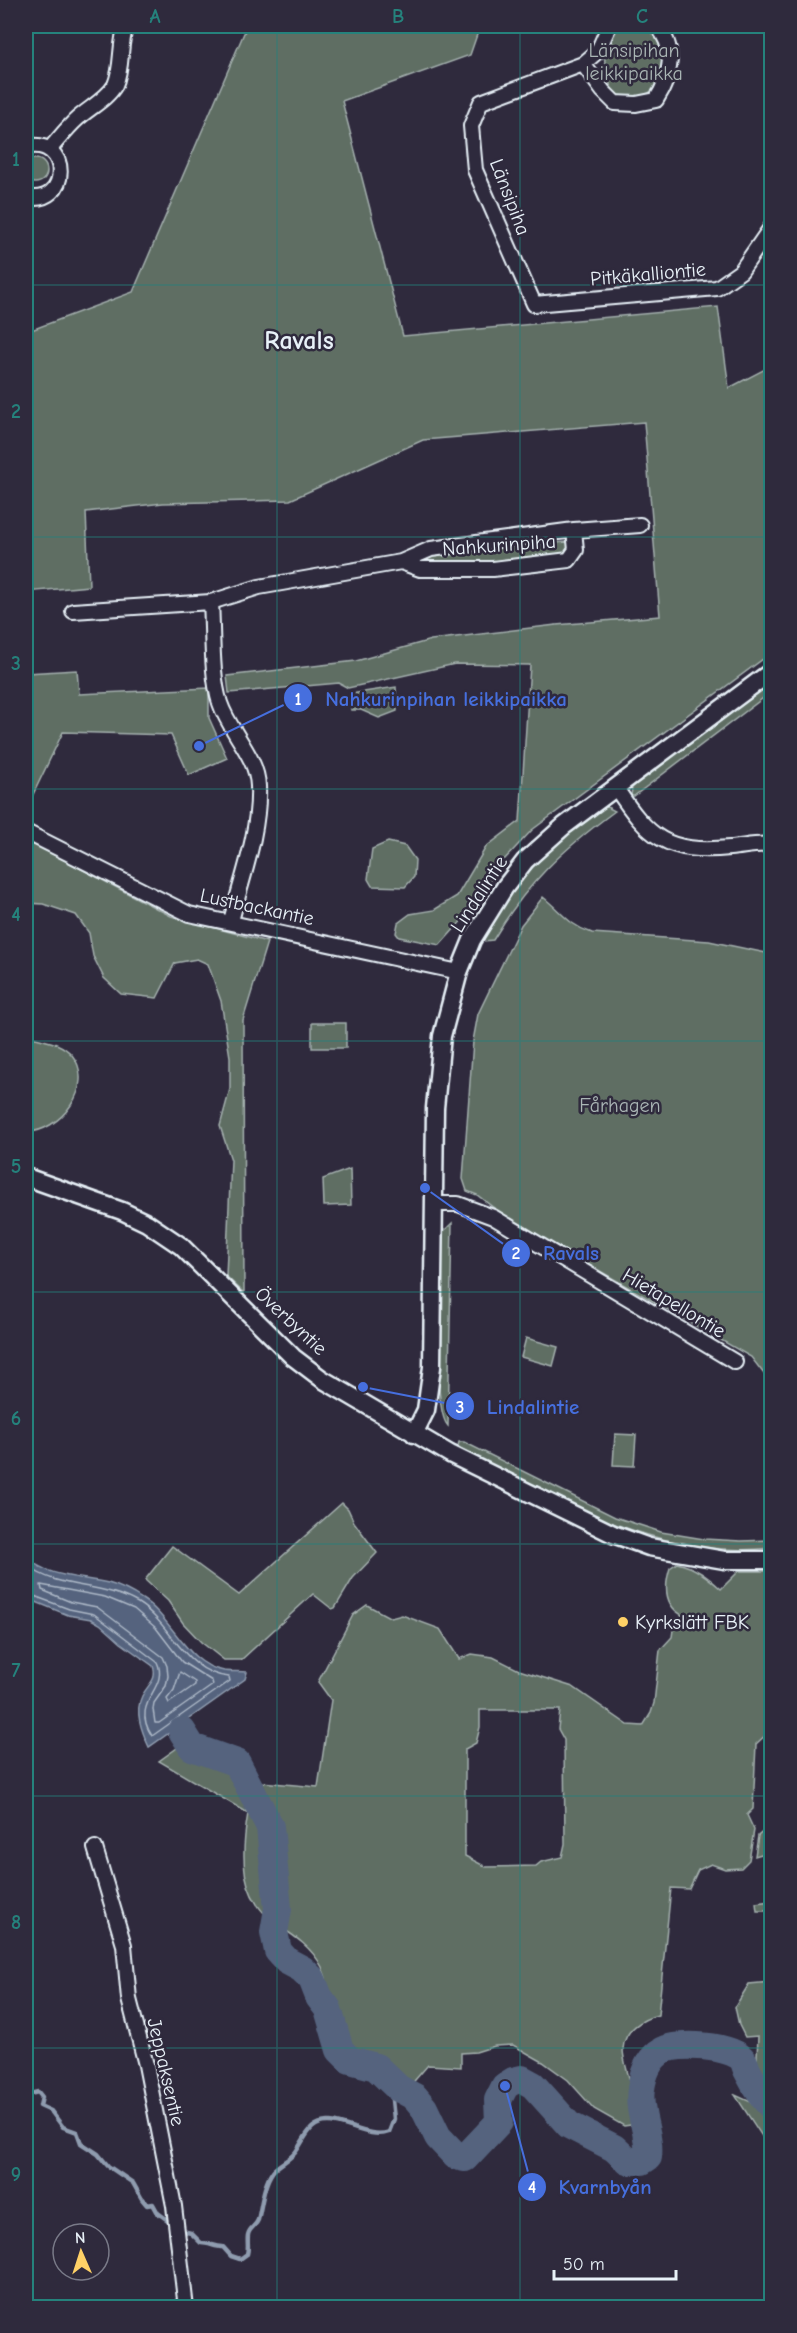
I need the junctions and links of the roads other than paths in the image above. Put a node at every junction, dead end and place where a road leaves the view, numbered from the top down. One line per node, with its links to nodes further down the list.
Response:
1 (126, 26): 6 (street)
2 (609, 26): 4 (street)
3 (657, 26): 4 (street)
4 (584, 64): 9 (street, Länsipiha)
5 (26, 147): 6 (street)
6 (49, 150): 7 (street)
7 (26, 197)
8 (771, 226): 9 (street, Pitkäkalliontie)
9 (534, 304)
10 (640, 525): 11 (street, Nahkurinpiha)
11 (574, 530): 12 (street, Nahkurinpiha); 12 (street, Nahkurinpiha)
12 (401, 562): 13 (street, Nahkurinpiha)
13 (211, 602): 14 (street, Nahkurinpiha); 19 (street)
14 (73, 611)
15 (771, 671): 16 (street, Lindalintie)
16 (616, 788): 18 (street); 20 (street, Lindalintie)
17 (26, 832): 19 (street, Lustbackantie)
18 (771, 845)
19 (231, 921): 20 (street, Lustbackantie)
20 (459, 972): 22 (street, Lindalintie)
21 (26, 1178): 24 (street, Överbyntie)
22 (433, 1204): 23 (street, Hietapellontie); 24 (street, Lindalintie)
23 (735, 1362)
24 (414, 1434): 25 (street, Överbyntie)
25 (771, 1560)
26 (95, 1848): 27 (street, Jeppaksentie)
27 (186, 2307)

